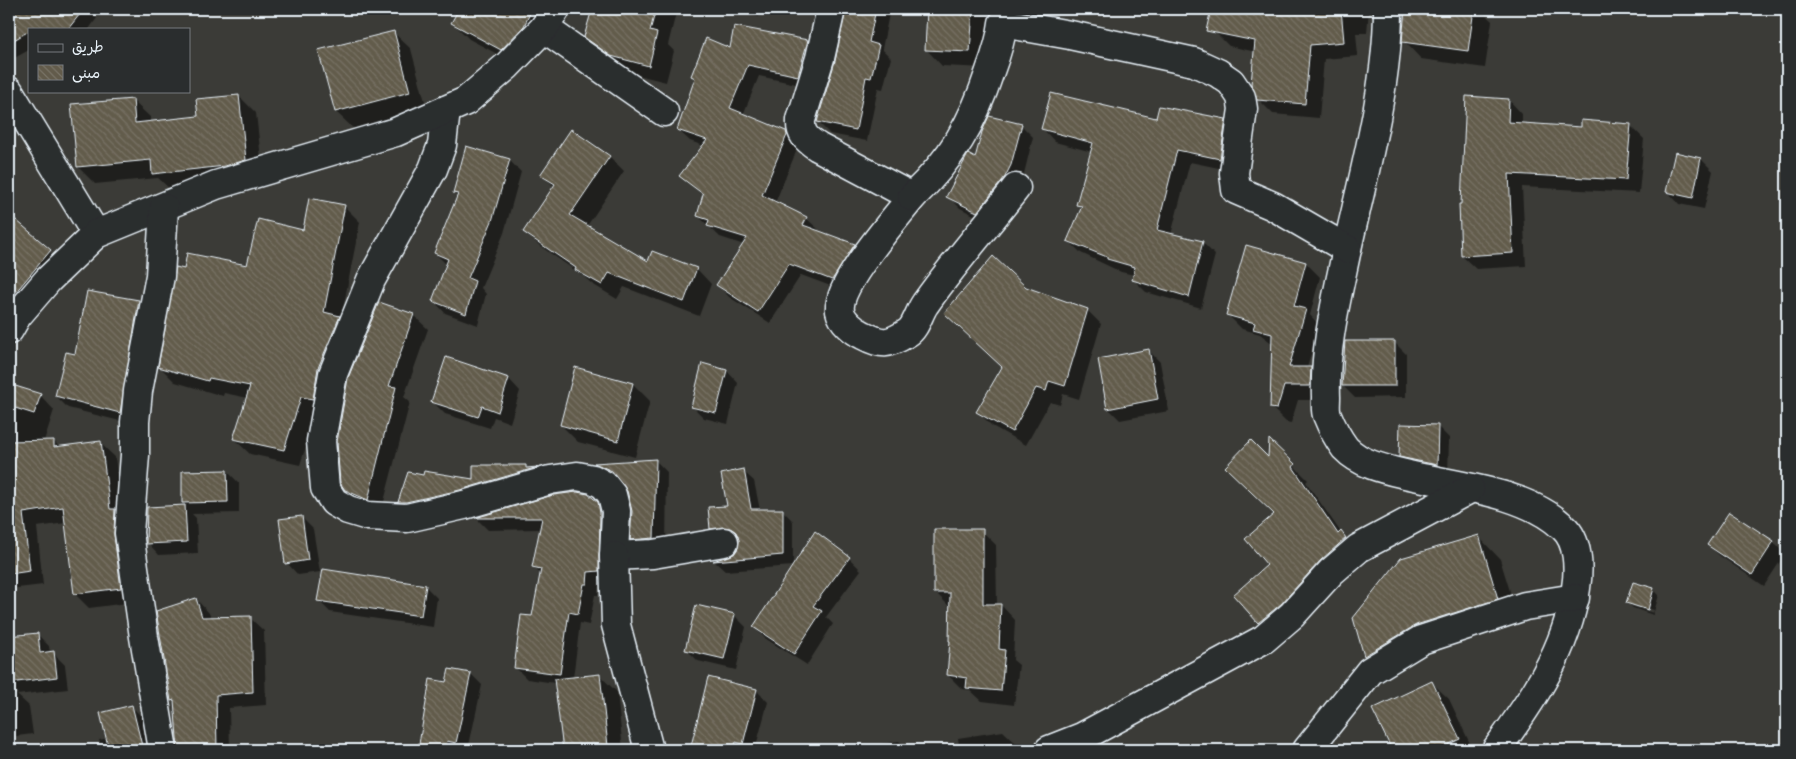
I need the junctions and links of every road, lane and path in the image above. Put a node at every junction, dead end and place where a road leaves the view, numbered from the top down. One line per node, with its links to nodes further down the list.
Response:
1 (831, 9): 9 (street)
2 (1388, 9): 12 (street)
3 (1003, 16): 9 (street); 12 (street)
4 (550, 18): 6 (street); 7 (street)
5 (9, 91): 11 (street)
6 (446, 110): 10 (street); 16 (street)
7 (664, 112)
8 (1016, 188): 9 (street)
9 (912, 197)
10 (164, 208): 11 (street); 18 (street)
11 (96, 234): 13 (street)
12 (1347, 249): 14 (street)
13 (12, 319)
14 (1470, 489): 17 (street); 20 (street)
15 (724, 542): 16 (street)
16 (614, 556): 19 (street)
17 (1575, 598): 21 (street); 22 (street)
18 (163, 750)
19 (649, 750)
20 (1049, 750)
21 (1307, 750)
22 (1496, 750)

